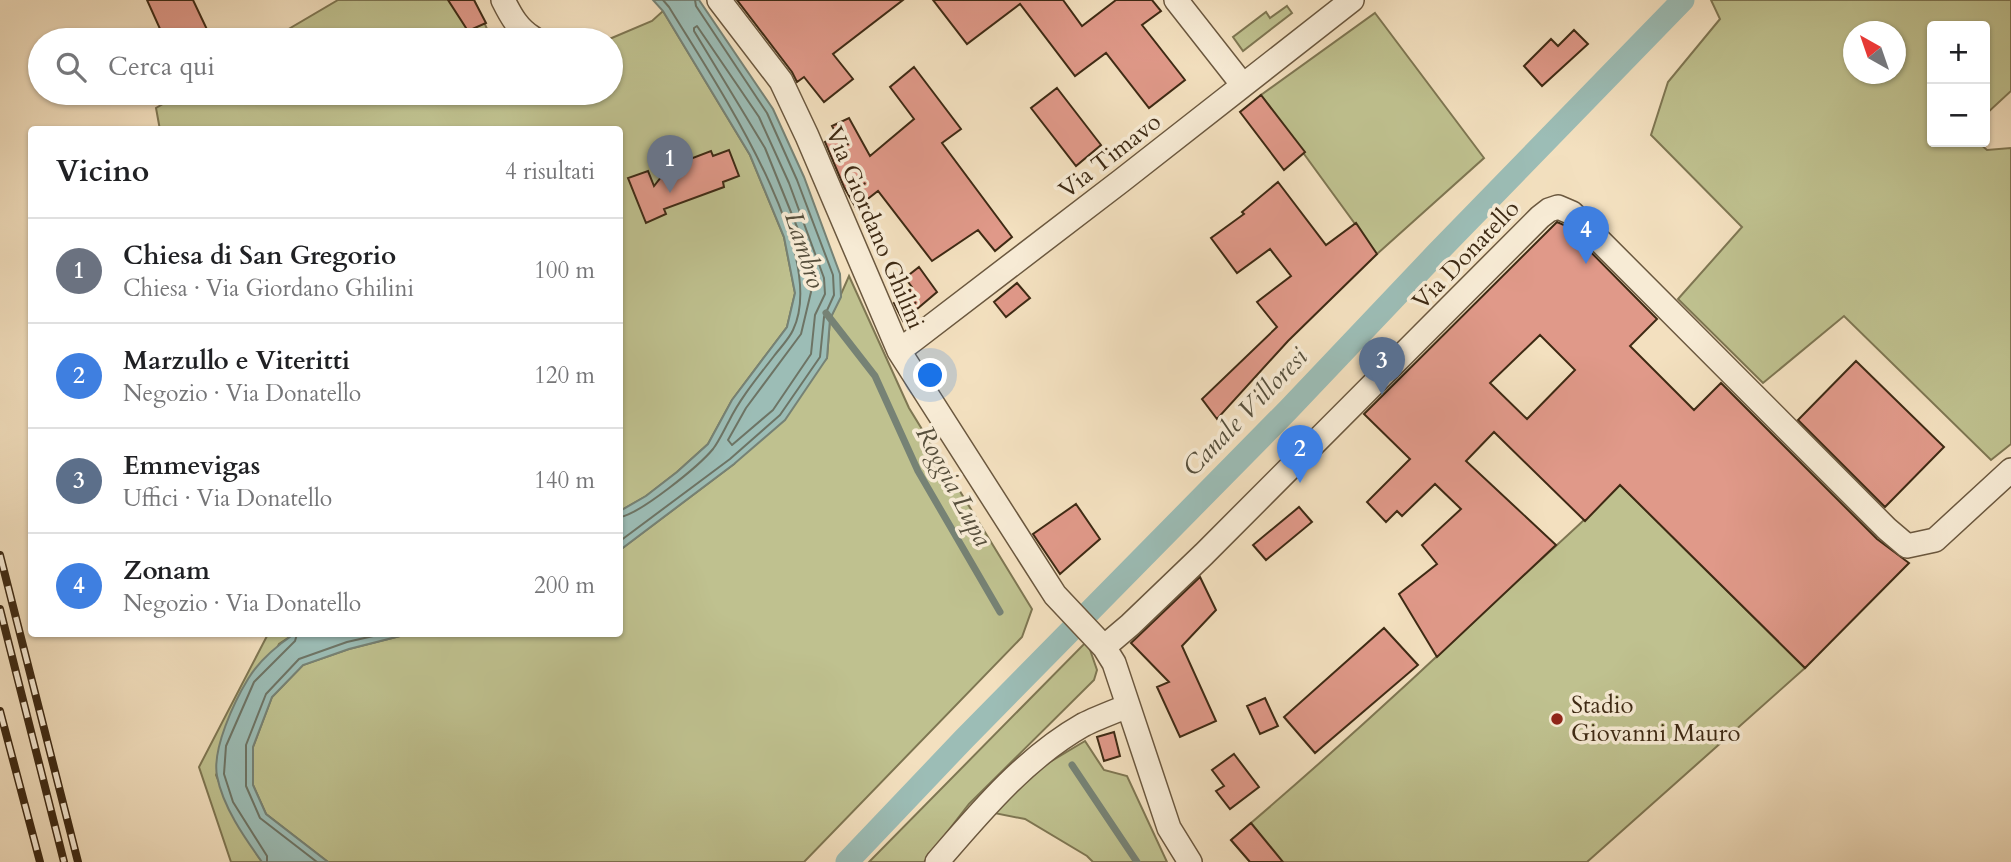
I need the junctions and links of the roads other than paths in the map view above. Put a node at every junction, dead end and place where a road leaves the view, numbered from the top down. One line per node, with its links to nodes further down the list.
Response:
1 (503, 0): 5 (street)
2 (719, 0): 7 (street, Via Giordano Ghilini)
3 (1177, 0): 6 (street)
4 (1352, 0): 6 (street, Via Timavo)
5 (520, 28)
6 (1241, 84): 7 (street, Via Timavo)
7 (899, 351): 9 (street, Via Giordano Ghilini)
8 (2011, 470): 9 (street, Via Donatello)
9 (1096, 639): 10 (street, Via Giordano Ghilini)
10 (1128, 706): 11 (street); 12 (street, Via Giordano Ghilini)
11 (937, 862)
12 (1191, 862)

